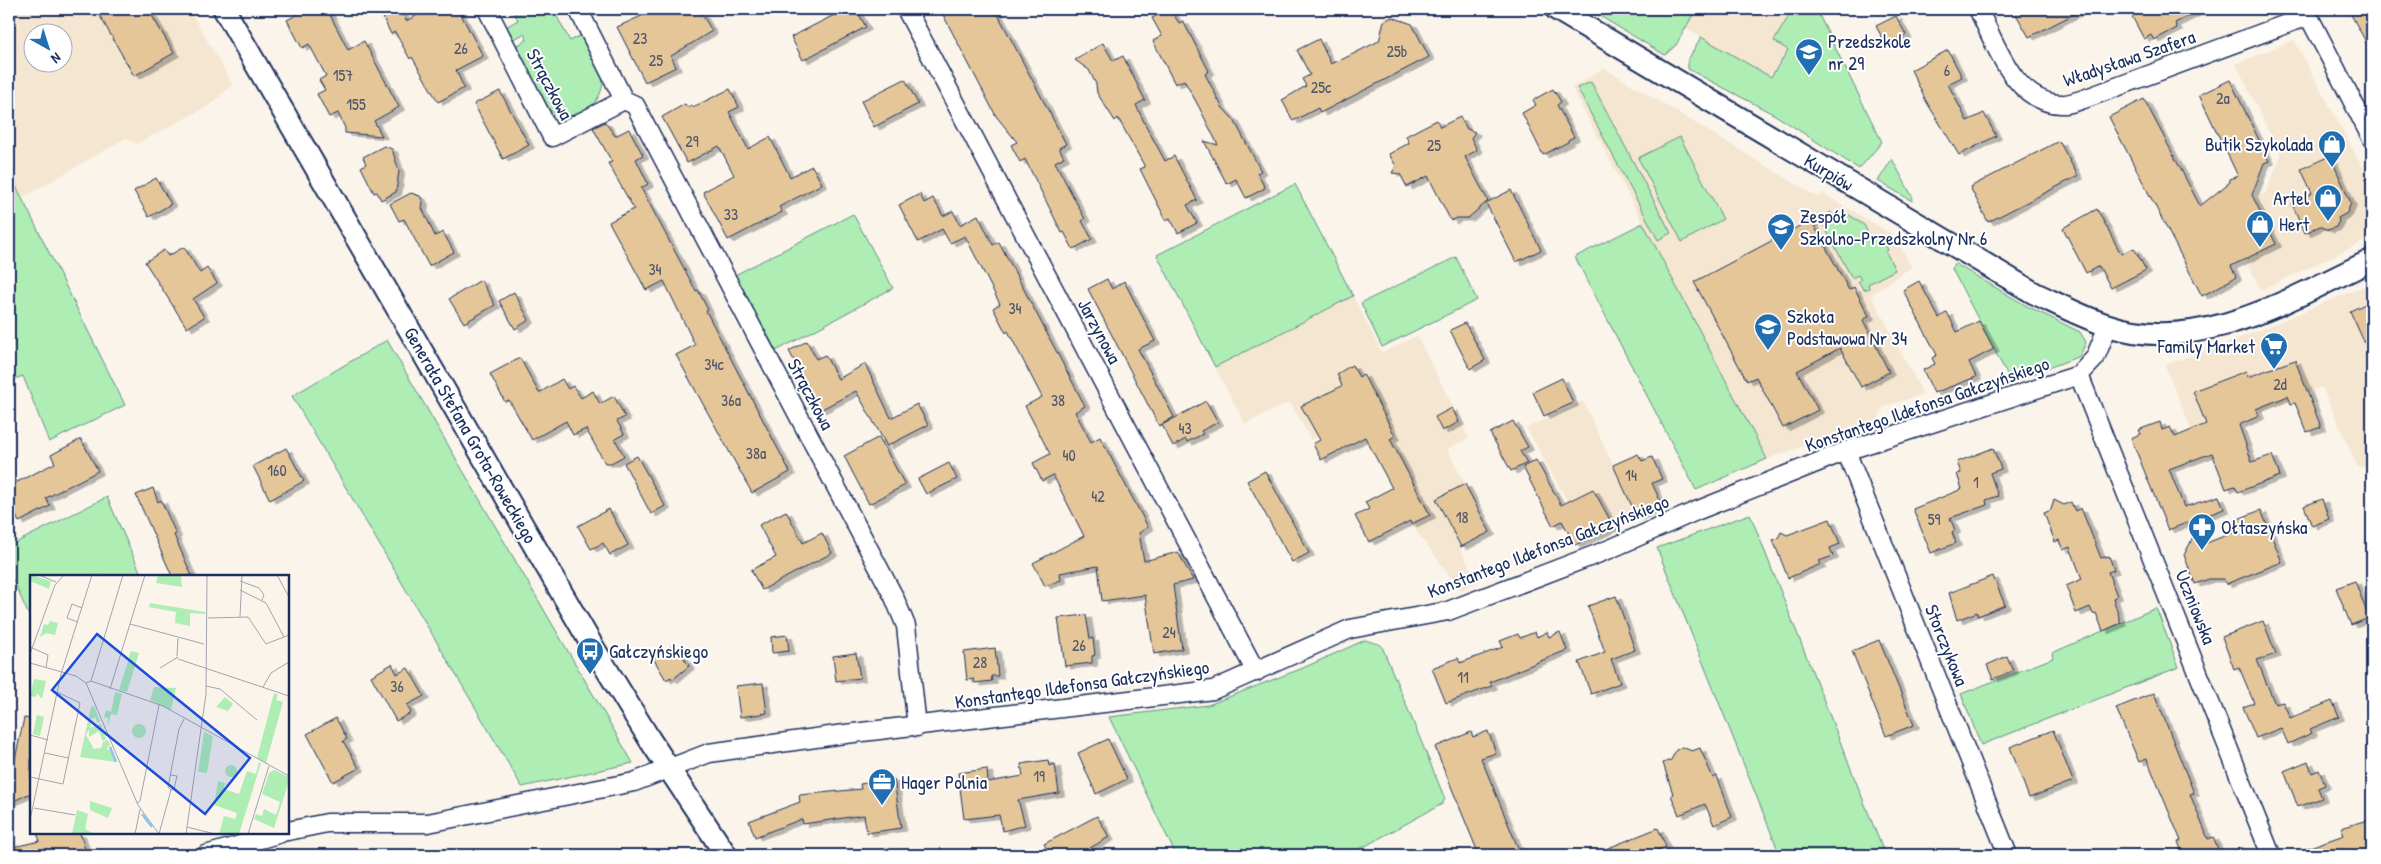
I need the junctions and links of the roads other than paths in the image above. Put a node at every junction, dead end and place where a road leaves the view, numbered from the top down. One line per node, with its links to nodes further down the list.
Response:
1 (224, 9): 16 (street, Generała Stefana Grota-Roweckiego)
2 (487, 9): 8 (street, Strączkowa)
3 (578, 9): 8 (street, Strączkowa)
4 (906, 9): 14 (street, Jarzynowa)
5 (1556, 9): 11 (street, Kurpiów)
6 (1978, 9): 7 (street, Władysława Szafera)
7 (2307, 12): 9 (street)
8 (624, 100): 15 (street, Strączkowa)
9 (2372, 139)
10 (2372, 260): 11 (street, Kurpiów)
11 (2108, 326): 12 (street, Konstantego Ildefonsa Gałczyńskiego)
12 (2079, 375): 13 (street, Konstantego Ildefonsa Gałczyńskiego); 22 (street, Uczniowska)
13 (1846, 451): 14 (street, Konstantego Ildefonsa Gałczyńskiego); 21 (street, Storczykowa)
14 (1256, 672): 15 (street, Konstantego Ildefonsa Gałczyńskiego)
15 (916, 727): 16 (street, Konstantego Ildefonsa Gałczyńskiego)
16 (668, 768): 17 (street, Konstantego Ildefonsa Gałczyńskiego); 20 (street, Generała Stefana Grota-Roweckiego)
17 (289, 831)
18 (278, 834): 19 (street)
19 (206, 855)
20 (726, 855)
21 (2008, 855)
22 (2271, 855)

